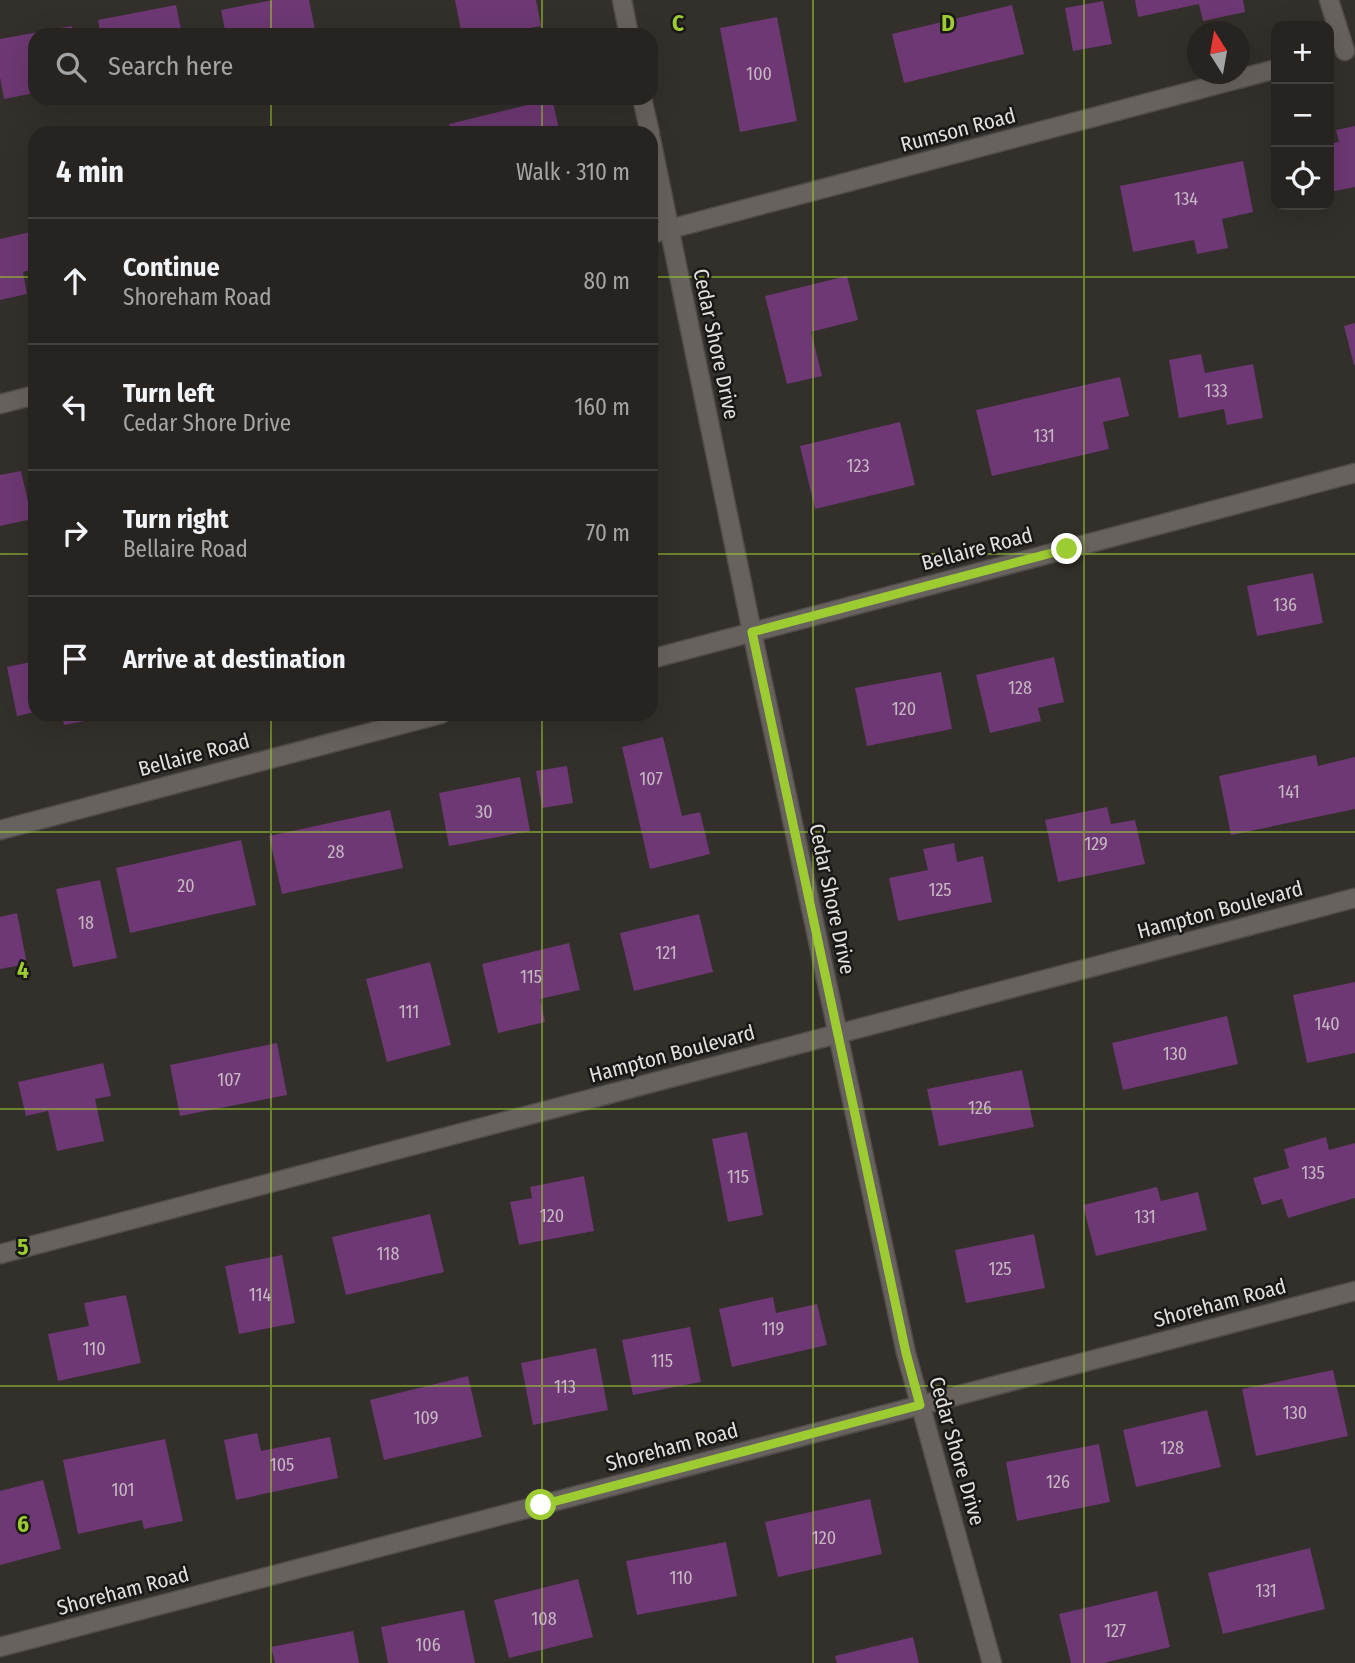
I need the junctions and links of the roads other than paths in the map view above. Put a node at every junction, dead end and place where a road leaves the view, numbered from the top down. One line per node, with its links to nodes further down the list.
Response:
1 (622, 0): 3 (street)
2 (1329, 0): 4 (street)
3 (628, 28)
4 (1343, 52)
5 (1271, 70): 9 (street, Rumson Road)
6 (644, 105): 7 (street)
7 (648, 126)
8 (658, 174): 9 (street, Cedar Shore Drive)
9 (669, 229): 10 (street, Rumson Road); 14 (street, Cedar Shore Drive)
10 (658, 232)
11 (28, 397): 12 (street)
12 (0, 404)
13 (1355, 473): 14 (street, Bellaire Road)
14 (752, 632): 15 (street, Bellaire Road); 19 (street, Cedar Shore Drive)
15 (658, 657)
16 (414, 721): 17 (street, Bellaire Road)
17 (0, 830)
18 (1355, 898): 19 (street, Hampton Boulevard)
19 (837, 1034): 20 (street, Hampton Boulevard); 22 (street, Cedar Shore Drive)
20 (0, 1254)
21 (1355, 1291): 22 (street, Shoreham Road)
22 (920, 1405): 23 (street, Shoreham Road); 24 (street, Cedar Shore Drive)
23 (0, 1647)
24 (992, 1663)

